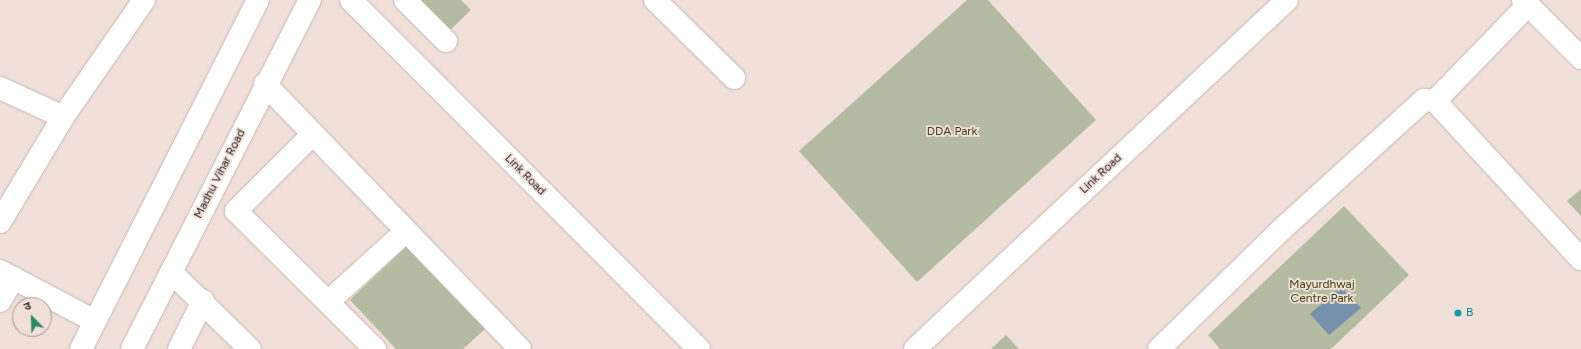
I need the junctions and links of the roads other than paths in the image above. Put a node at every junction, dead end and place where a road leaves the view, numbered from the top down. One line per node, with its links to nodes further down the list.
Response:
1 (144, 0): 15 (street)
2 (258, 0): 25 (street)
3 (310, 0): 12 (street, Madhu Vihar Road)
4 (351, 0): 26 (street, Link Road)
5 (405, 0): 9 (street)
6 (655, 0): 11 (street)
7 (1286, 0): 33 (street, Link Road)
8 (1526, 2): 10 (street); 14 (street)
9 (446, 42)
10 (1581, 58)
11 (734, 78)
12 (265, 84): 16 (street); 20 (street, Madhu Vihar Road)
13 (0, 88): 15 (street)
14 (1435, 101): 19 (street); 34 (street)
15 (63, 117): 17 (street)
16 (313, 134): 18 (street); 24 (street)
17 (0, 222)
18 (406, 231): 24 (street); 32 (street)
19 (1581, 259)
20 (171, 272): 23 (street); 28 (street, Madhu Vihar Road)
21 (7, 274): 22 (street); 25 (street)
22 (0, 301)
23 (203, 301): 29 (street); 30 (street)
24 (328, 302): 31 (street)
25 (95, 321): 27 (street)
26 (693, 347)
27 (81, 349)
28 (132, 349)
29 (179, 349)
30 (250, 349)
31 (375, 349)
32 (520, 349)
33 (915, 349)
34 (1159, 349)

